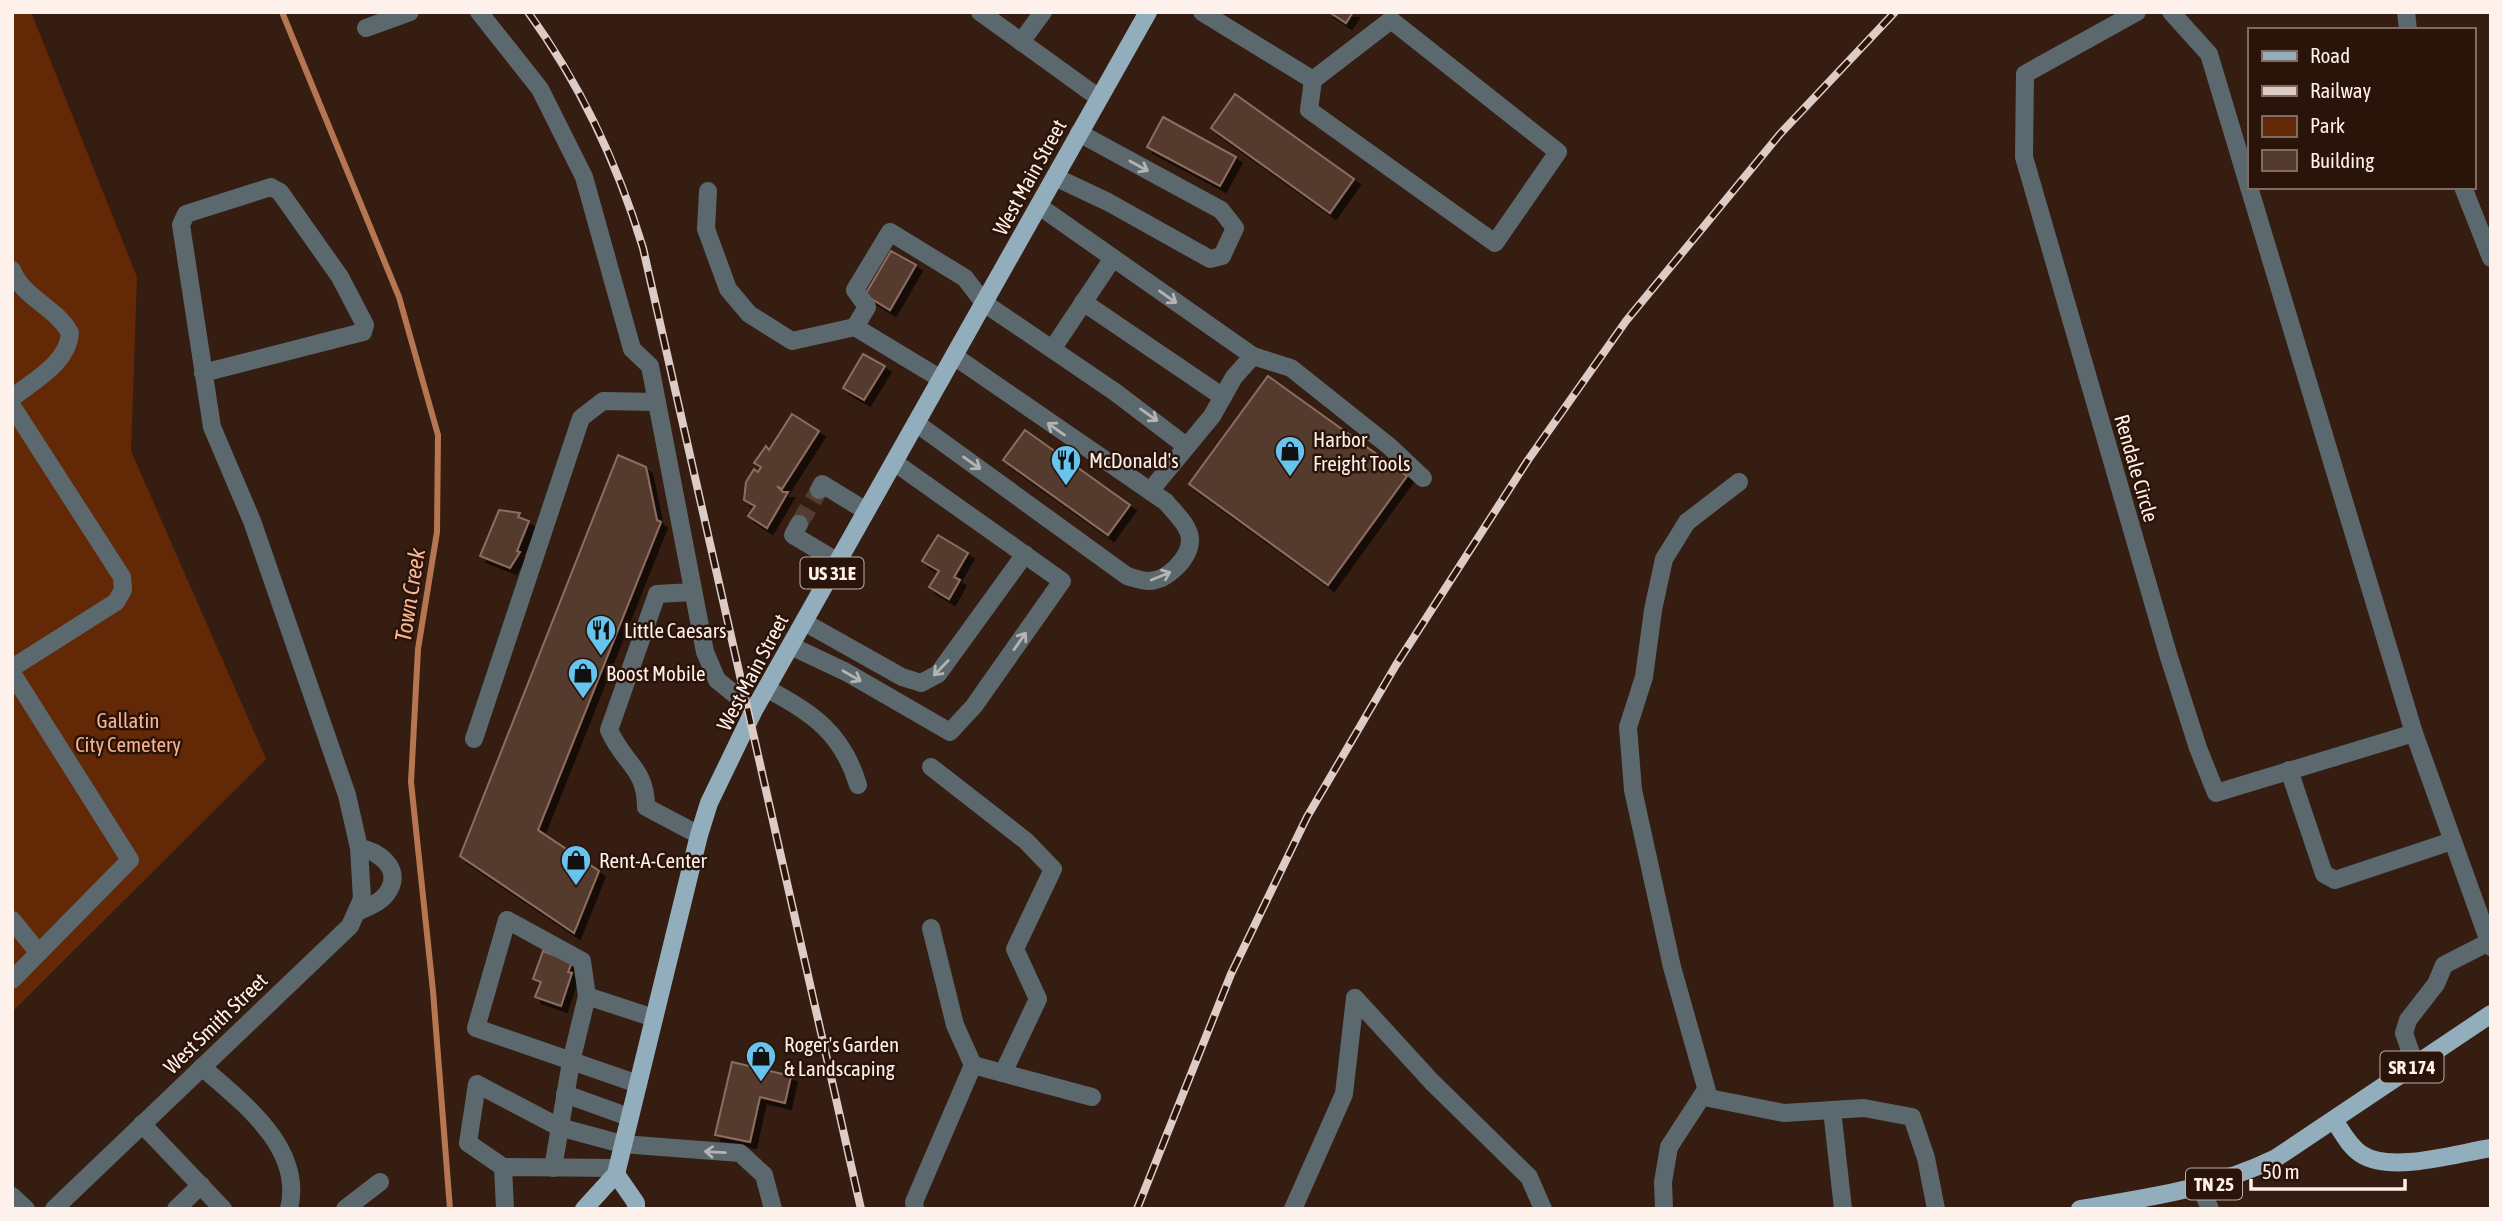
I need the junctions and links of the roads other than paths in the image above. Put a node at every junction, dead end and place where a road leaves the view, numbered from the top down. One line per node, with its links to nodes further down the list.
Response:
1 (410, 12): 9 (street)
2 (479, 12): 33 (street)
3 (980, 12): 10 (street)
4 (1043, 12): 10 (street)
5 (1149, 12): 12 (main road, West Main Street / US 31E)
6 (1202, 12): 11 (street)
7 (2137, 12): 55 (street, Rendale Circle)
8 (2171, 12): 15 (street)
9 (366, 28)
10 (1021, 42): 12 (street)
11 (1313, 80): 11 (street)
12 (1099, 99): 13 (main road, West Main Street / US 31E)
13 (1079, 133): 14 (main road, West Main Street / US 31E); 14 (street, one-way to 14)
14 (1055, 177): 19 (main road, West Main Street / US 31E)
15 (2248, 184)
16 (2250, 189): 52 (street)
17 (2464, 189): 21 (street)
18 (708, 191): 25 (street)
19 (1039, 206): 20 (street); 24 (main road, West Main Street / US 31E)
20 (1112, 258): 23 (street); 28 (street, one-way to 28)
21 (2491, 258)
22 (12, 270): 32 (street)
23 (1083, 302): 26 (street); 31 (street)
24 (984, 303): 25 (street); 26 (street); 27 (main road, West Main Street / US 31E)
25 (855, 327): 30 (street)
26 (1053, 348): 36 (street, one-way to 36)
27 (954, 356): 30 (main road, West Main Street / US 31E); 41 (street, one-way to 27)
28 (1253, 356): 31 (street); 38 (street)
29 (203, 373): 29 (street); 59 (street)
30 (941, 379): 35 (main road, West Main Street / US 31E)
31 (1223, 397): 36 (street)
32 (12, 398)
33 (657, 402): 46 (street); 53 (street)
34 (12, 406): 49 (street)
35 (916, 423): 37 (main road, West Main Street / US 31E); 41 (street, one-way to 41)
36 (1186, 446): 41 (street)
37 (894, 462): 42 (main road, West Main Street / US 31E); 44 (street)
38 (1423, 478)
39 (1739, 482): 75 (street)
40 (819, 490): 42 (street)
41 (1150, 491)
42 (866, 511): 45 (main road, West Main Street / US 31E)
43 (799, 524): 45 (street)
44 (1025, 554): 47 (street, one-way to 47); 48 (street, one-way to 44)
45 (838, 562): 47 (main road, West Main Street / US 31E)
46 (693, 592): 51 (street); 57 (street)
47 (804, 622): 48 (main road, West Main Street / US 31E)
48 (791, 646): 50 (main road, West Main Street / US 31E)
49 (12, 670): 64 (street)
50 (767, 689): 51 (main road, West Main Street / US 31E); 56 (street)
51 (754, 710): 57 (main road, West Main Street / US 31E)
52 (2414, 733): 55 (street, Rendale Circle); 58 (street)
53 (474, 739)
54 (931, 767): 73 (street)
55 (2289, 771): 58 (street)
56 (858, 785)
57 (699, 835): 68 (main road, West Main Street / US 31E)
58 (2452, 841): 63 (street)
59 (359, 848): 60 (street); 60 (street)
60 (357, 912): 72 (street, West Smith Street)
61 (12, 920): 64 (street)
62 (931, 928): 70 (street)
63 (2490, 944): 71 (street)
64 (38, 952): 65 (street)
65 (12, 980)
66 (587, 996): 68 (street); 69 (street); 69 (street)
67 (2491, 1014): 71 (main road, SR 174)
68 (654, 1018): 74 (main road, West Main Street / US 31E)
69 (571, 1062): 74 (street); 76 (street)
70 (973, 1065): 73 (street); 102 (street)
71 (2416, 1065): 80 (main road, SR 174)
72 (202, 1067): 81 (street, West Smith Street); 97 (street)
73 (1003, 1073): 77 (street)
74 (638, 1084): 79 (main road, West Main Street / US 31E)
75 (1706, 1090): 78 (street); 105 (street)
76 (565, 1094): 79 (street); 82 (street)
77 (1092, 1097)
78 (1832, 1110): 106 (street); 107 (street)
79 (629, 1117): 83 (main road, West Main Street / US 31E)
80 (2334, 1120): 84 (main road); 90 (main road, TN 25)
81 (142, 1124): 89 (street); 94 (street, West Smith Street)
82 (559, 1127): 83 (street); 85 (street); 86 (street)
83 (622, 1144): 87 (main road, West Main Street / US 31E); 101 (street, one-way to 83)
84 (2491, 1147)
85 (503, 1167): 86 (street); 99 (street)
86 (553, 1168): 87 (street)
87 (617, 1171): 92 (main road); 100 (main road)
88 (380, 1182): 98 (street)
89 (201, 1185): 95 (street); 96 (street)
90 (2201, 1188): 108 (main road, TN 25); 109 (street)
91 (12, 1196): 93 (street)
92 (586, 1207)
93 (26, 1209)
94 (54, 1209)
95 (176, 1209)
96 (223, 1209)
97 (289, 1209)
98 (345, 1209)
99 (505, 1209)
100 (636, 1209)
101 (774, 1209)
102 (915, 1209)
103 (1293, 1209): 104 (street)
104 (1543, 1209)
105 (1664, 1209)
106 (1843, 1209)
107 (1936, 1209)
108 (2080, 1209)
109 (2210, 1209)

